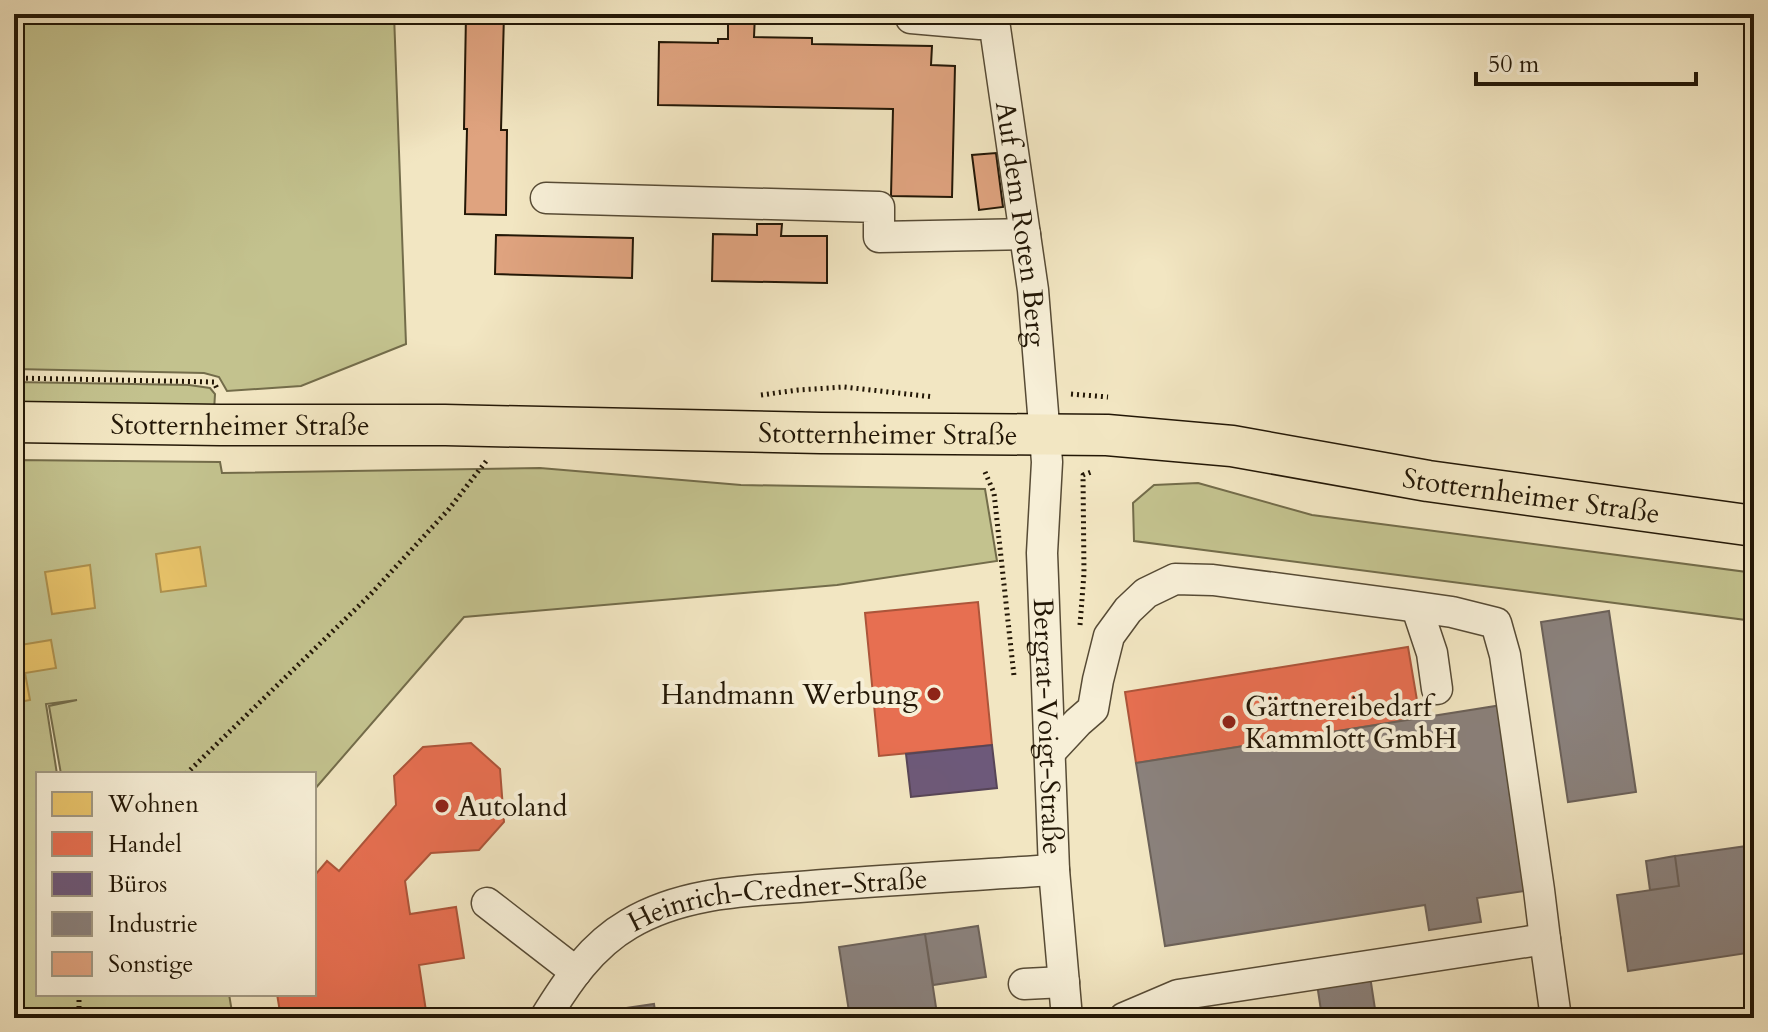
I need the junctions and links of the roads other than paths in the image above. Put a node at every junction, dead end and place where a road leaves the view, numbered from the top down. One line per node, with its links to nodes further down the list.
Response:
1 (911, 14): 2 (street)
2 (993, 17): 4 (street, Auf dem Roten Berg)
3 (546, 198): 4 (street)
4 (1025, 234): 6 (street, Auf dem Roten Berg)
5 (14, 422): 6 (main road, Stotternheimer Straße)
6 (1045, 435): 7 (main road, Stotternheimer Straße); 10 (street, Bergrat-Voigt-Straße)
7 (1754, 526)
8 (1417, 608): 9 (street); 10 (street); 13 (street)
9 (1437, 689)
10 (1050, 752): 11 (street, Bergrat-Voigt-Straße)
11 (1054, 870): 14 (street, Heinrich-Credner-Straße); 15 (street, Bergrat-Voigt-Straße)
12 (487, 903): 14 (street)
13 (1545, 939): 19 (street); 20 (street)
14 (576, 972): 17 (street, Heinrich-Credner-Straße)
15 (1064, 982): 16 (street); 18 (street, Bergrat-Voigt-Straße)
16 (1024, 984)
17 (545, 1018)
18 (1067, 1018)
19 (1124, 1018)
20 (1556, 1018)

